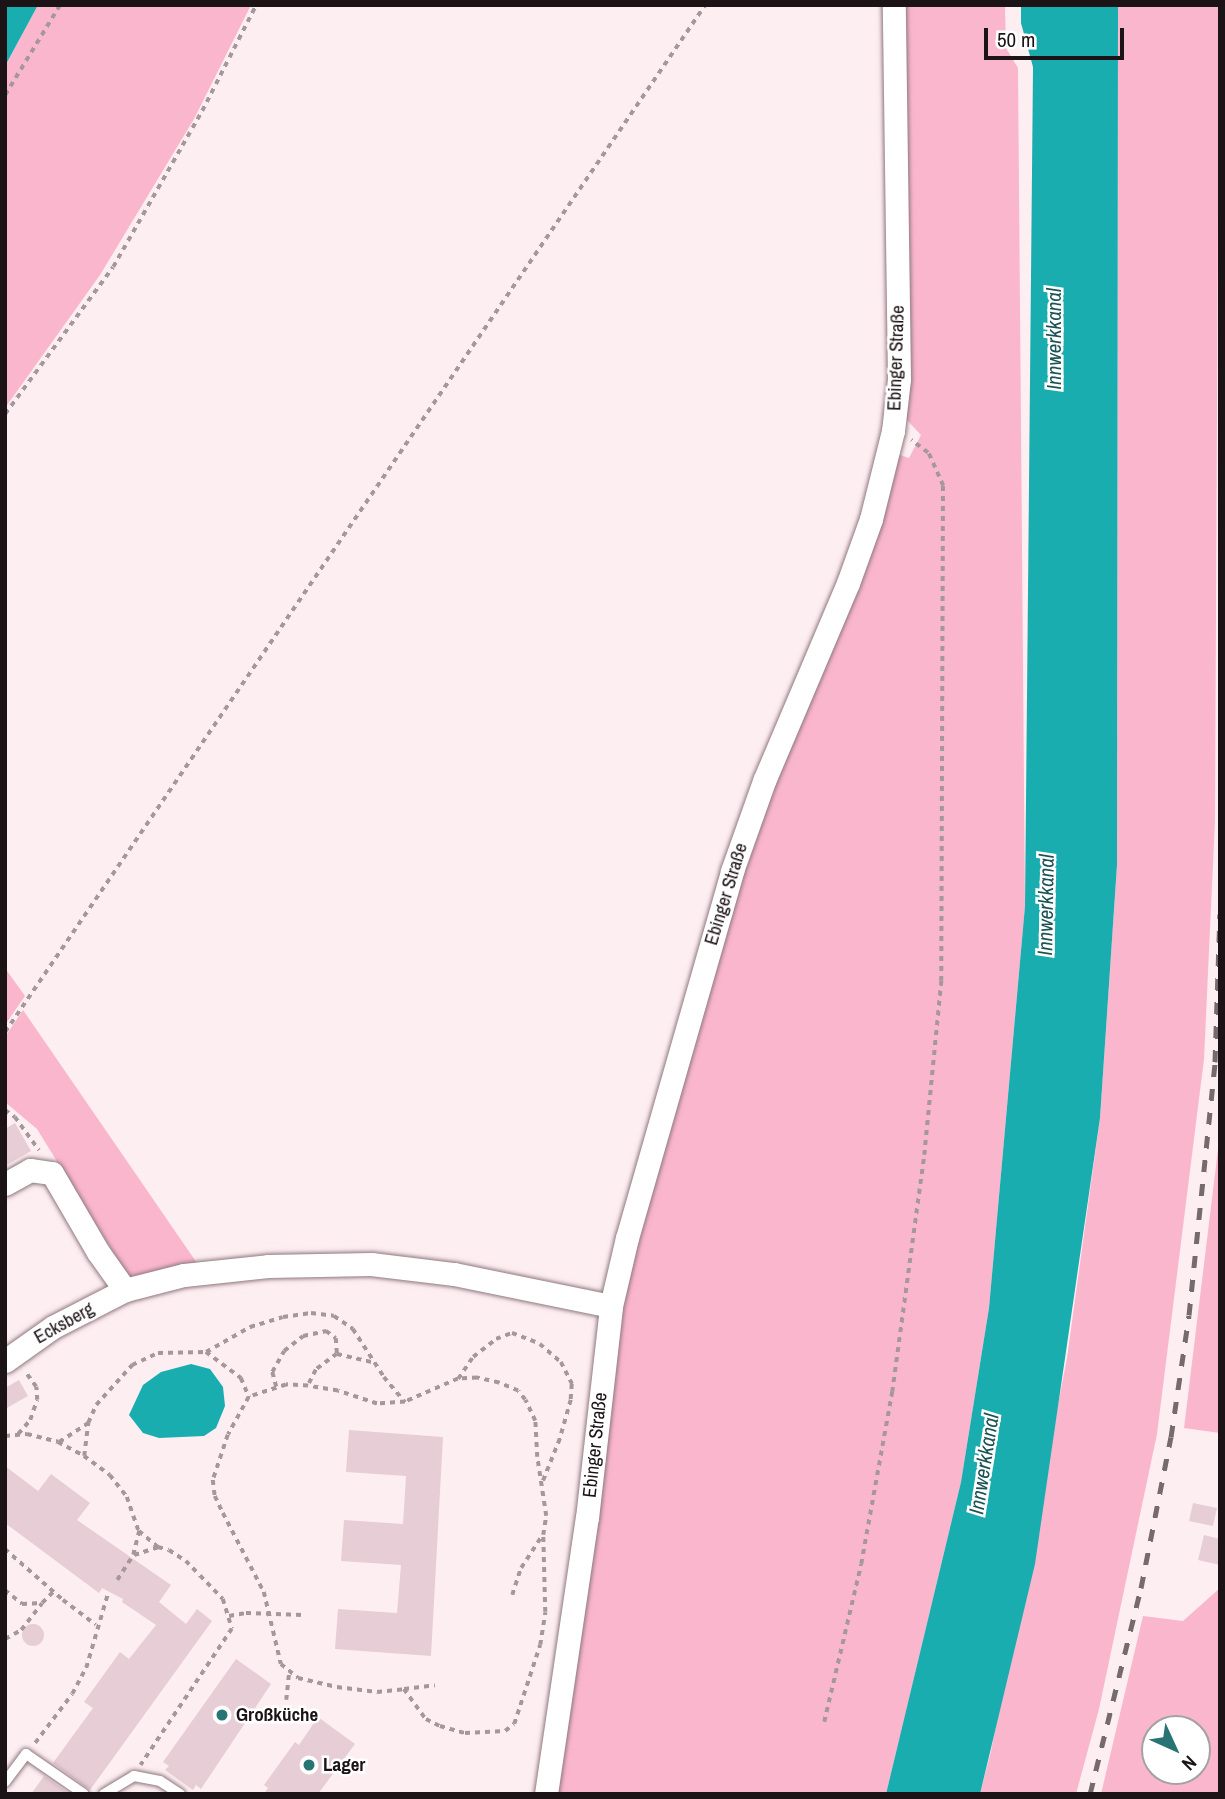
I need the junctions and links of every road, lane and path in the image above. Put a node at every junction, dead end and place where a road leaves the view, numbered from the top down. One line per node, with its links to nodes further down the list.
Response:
1 (60, 5): 5 (path)
2 (256, 5): 6 (path)
3 (705, 5): 8 (path)
4 (894, 5): 7 (street, Ebinger Straße)
5 (5, 95)
6 (5, 414)
7 (893, 431): 13 (street, Ebinger Straße); 49 (path)
8 (5, 1032)
9 (5, 1110): 10 (path)
10 (52, 1173): 11 (street); 12 (street)
11 (5, 1184)
12 (125, 1290): 13 (street, Ecksberg); 16 (street, Ecksberg)
13 (611, 1306): 56 (street, Ebinger Straße)
14 (206, 1352): 17 (path); 21 (path); 23 (path)
15 (337, 1354): 17 (path); 19 (path); 20 (path)
16 (9, 1358): 24 (path)
17 (373, 1362): 22 (path)
18 (458, 1379): 22 (path); 28 (path); 28 (path)
19 (308, 1386): 20 (path); 22 (path)
20 (276, 1387): 21 (path)
21 (249, 1397): 40 (path)
22 (405, 1402)
23 (88, 1423): 26 (path); 27 (path)
24 (18, 1434): 25 (path); 26 (path)
25 (5, 1436)
26 (58, 1442): 27 (path)
27 (84, 1456): 29 (path)
28 (541, 1485): 30 (path)
29 (139, 1531): 31 (path); 33 (path)
30 (543, 1535): 38 (path); 47 (path)
31 (158, 1547): 33 (path); 42 (path)
32 (5, 1549): 36 (path)
33 (133, 1556): 34 (path)
34 (117, 1580)
35 (5, 1590): 39 (path)
36 (54, 1591): 39 (path); 43 (path)
37 (108, 1593): 43 (path)
38 (512, 1595)
39 (43, 1603): 44 (path)
40 (272, 1613): 41 (path); 42 (path); 45 (path)
41 (303, 1615)
42 (229, 1616): 51 (path)
43 (96, 1625): 50 (path)
44 (5, 1639)
45 (289, 1673): 47 (path); 48 (path)
46 (435, 1685): 47 (path)
47 (404, 1689)
48 (286, 1700)
49 (824, 1722)
50 (26, 1754): 52 (lane); 53 (lane)
51 (134, 1776): 54 (lane); 55 (lane)
52 (5, 1782)
53 (84, 1794)
54 (104, 1794)
55 (180, 1794)
56 (546, 1794)

